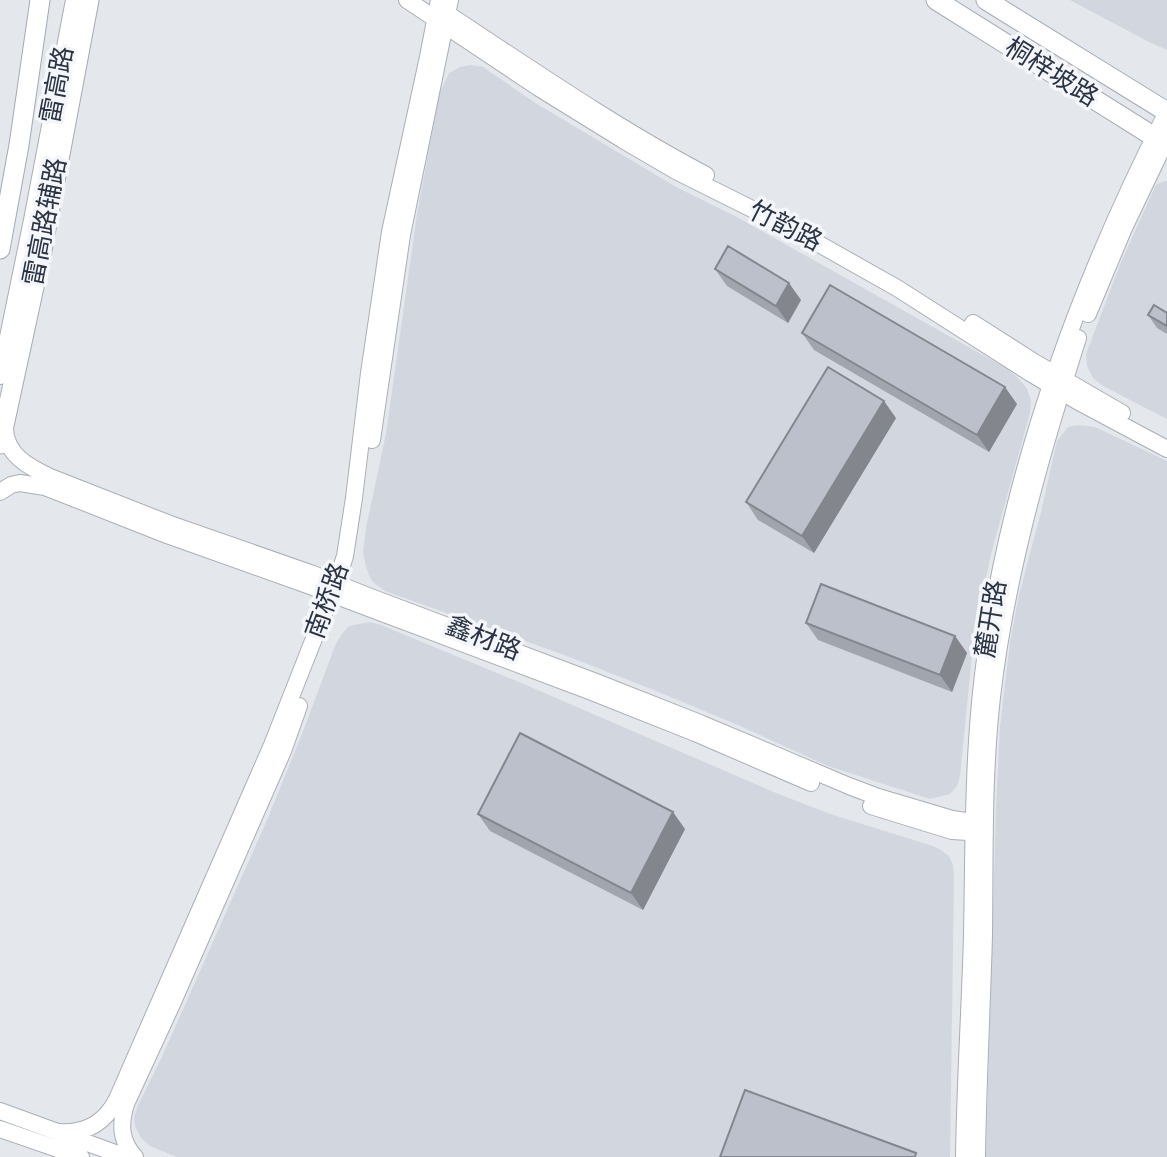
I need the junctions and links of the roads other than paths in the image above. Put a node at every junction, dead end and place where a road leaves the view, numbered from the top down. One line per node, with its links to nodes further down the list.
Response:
1 (40, 0): 11 (main road, 雷高路辅路)
2 (67, 0): 12 (main road, 雷高路)
3 (74, 0): 13 (main road, 雷高路)
4 (89, 0): 15 (main road, 雷高路辅路)
5 (407, 0): 8 (main road, 竹韵路)
6 (936, 0): 10 (main road, 桐梓坡路)
7 (986, 0): 9 (main road, 桐梓坡路)
8 (440, 9): 14 (main road, 竹韵路); 19 (main road, 南桥路)
9 (1167, 112): 10 (main road, 麓开路)
10 (1163, 141): 14 (main road, 麓开路)
11 (0, 249)
12 (0, 346)
13 (0, 376)
14 (1058, 382): 16 (main road, 竹韵路); 17 (main road, 竹韵路); 20 (main road, 麓开路)
15 (2, 434): 19 (main road, 鑫材路)
16 (1167, 437)
17 (1167, 449)
18 (0, 492): 19 (main road, 鑫材路)
19 (339, 590): 20 (main road, 鑫材路); 23 (main road, 南桥路); 26 (main road, 南桥路)
20 (979, 827): 27 (main road, 麓开路); 28 (main road, 麓开路)
21 (0, 1111): 23 (main road)
22 (0, 1129): 24 (main road)
23 (59, 1132): 25 (main road)
24 (81, 1157)
25 (126, 1157)
26 (135, 1157)
27 (964, 1157)
28 (977, 1157)

